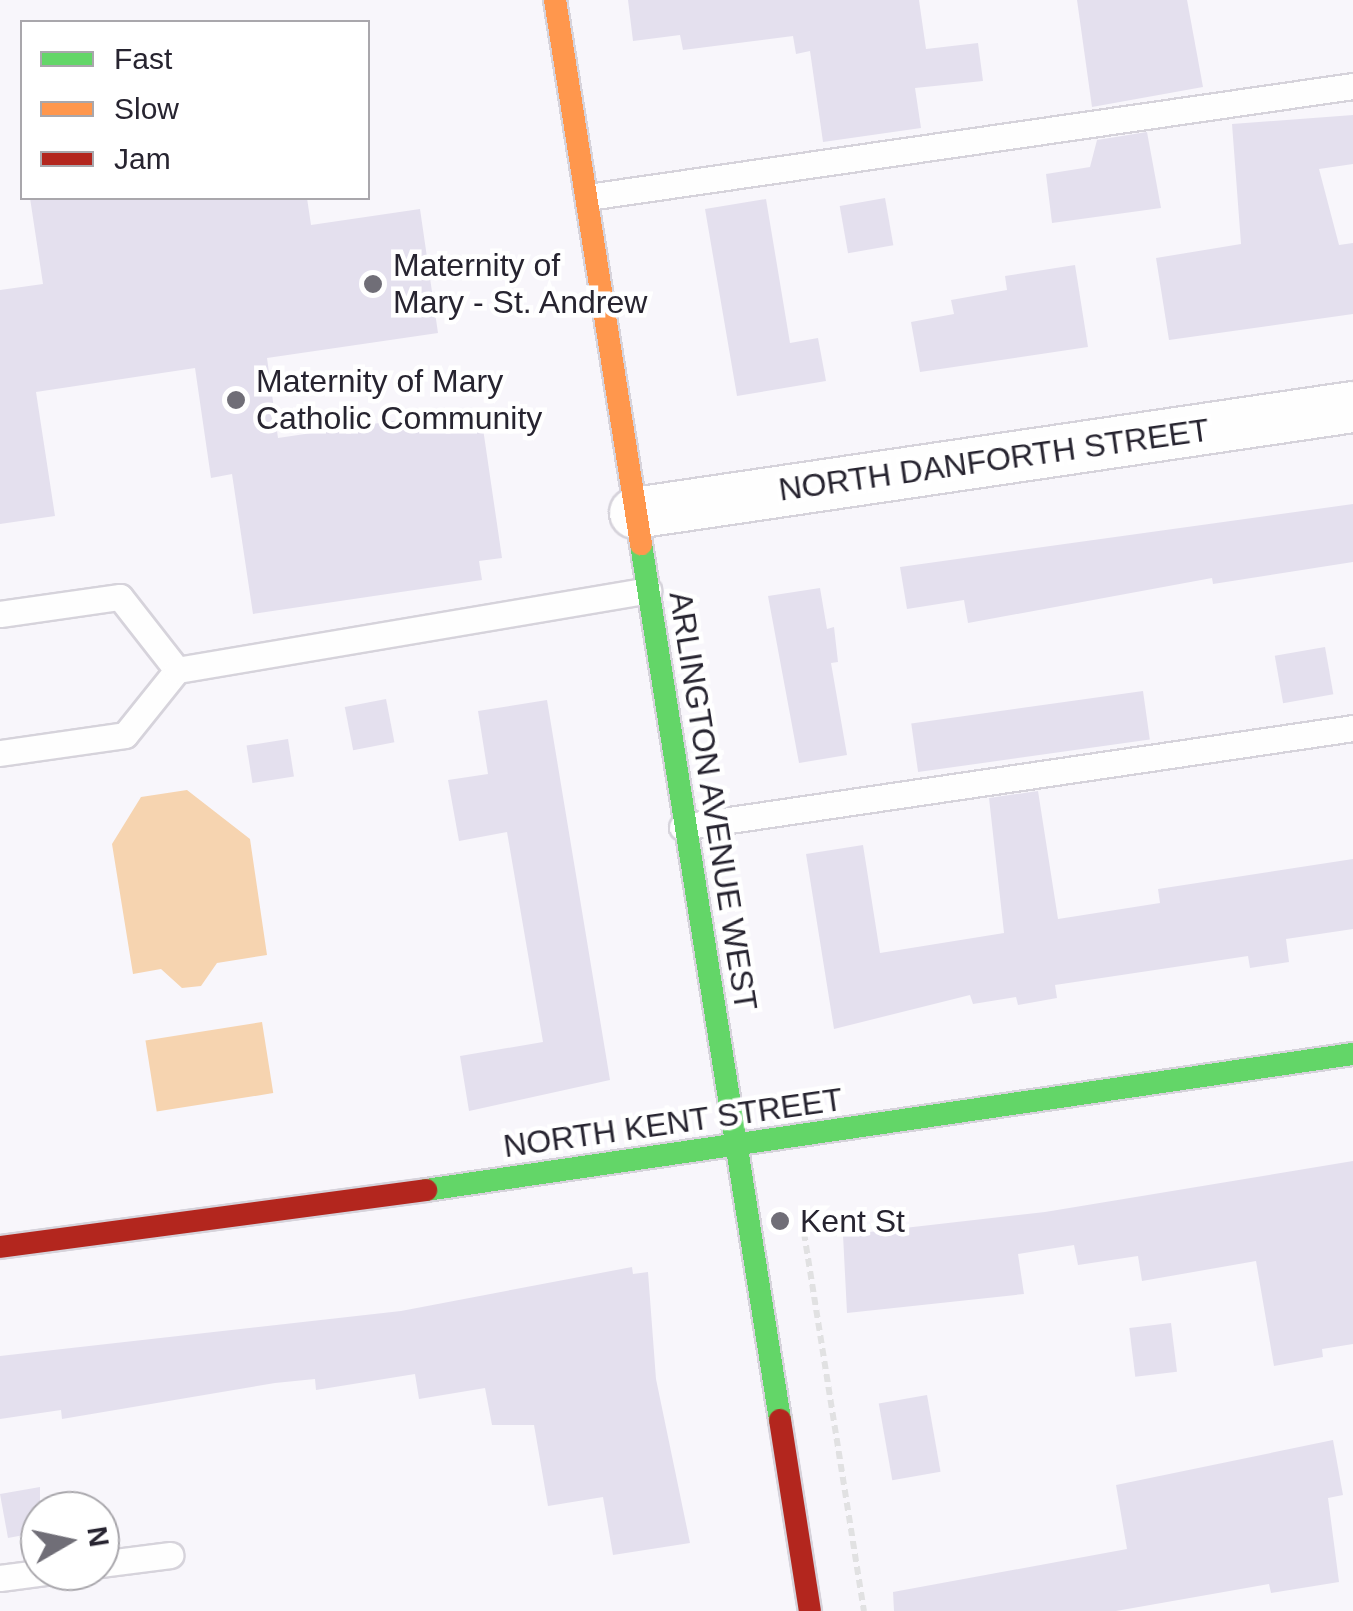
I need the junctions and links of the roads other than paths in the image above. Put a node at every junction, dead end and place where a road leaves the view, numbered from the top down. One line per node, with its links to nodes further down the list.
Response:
1 (555, 0): 3 (street, ARLINGTON AVENUE WEST)
2 (1353, 86): 3 (lane)
3 (588, 198): 5 (street, ARLINGTON AVENUE WEST)
4 (1353, 407): 5 (street, NORTH DANFORTH STREET)
5 (636, 513): 6 (street, ARLINGTON AVENUE WEST)
6 (648, 590): 8 (lane); 11 (street, ARLINGTON AVENUE WEST)
7 (0, 614): 8 (lane)
8 (177, 670): 10 (lane)
9 (1353, 728): 11 (lane)
10 (0, 753)
11 (682, 827): 13 (street, ARLINGTON AVENUE WEST)
12 (1353, 1054): 13 (street, NORTH KENT STREET)
13 (737, 1148): 14 (street, NORTH KENT STREET); 17 (street, ARLINGTON AVENUE WEST)
14 (0, 1247)
15 (170, 1554): 16 (lane)
16 (120, 1561)
17 (810, 1611)

